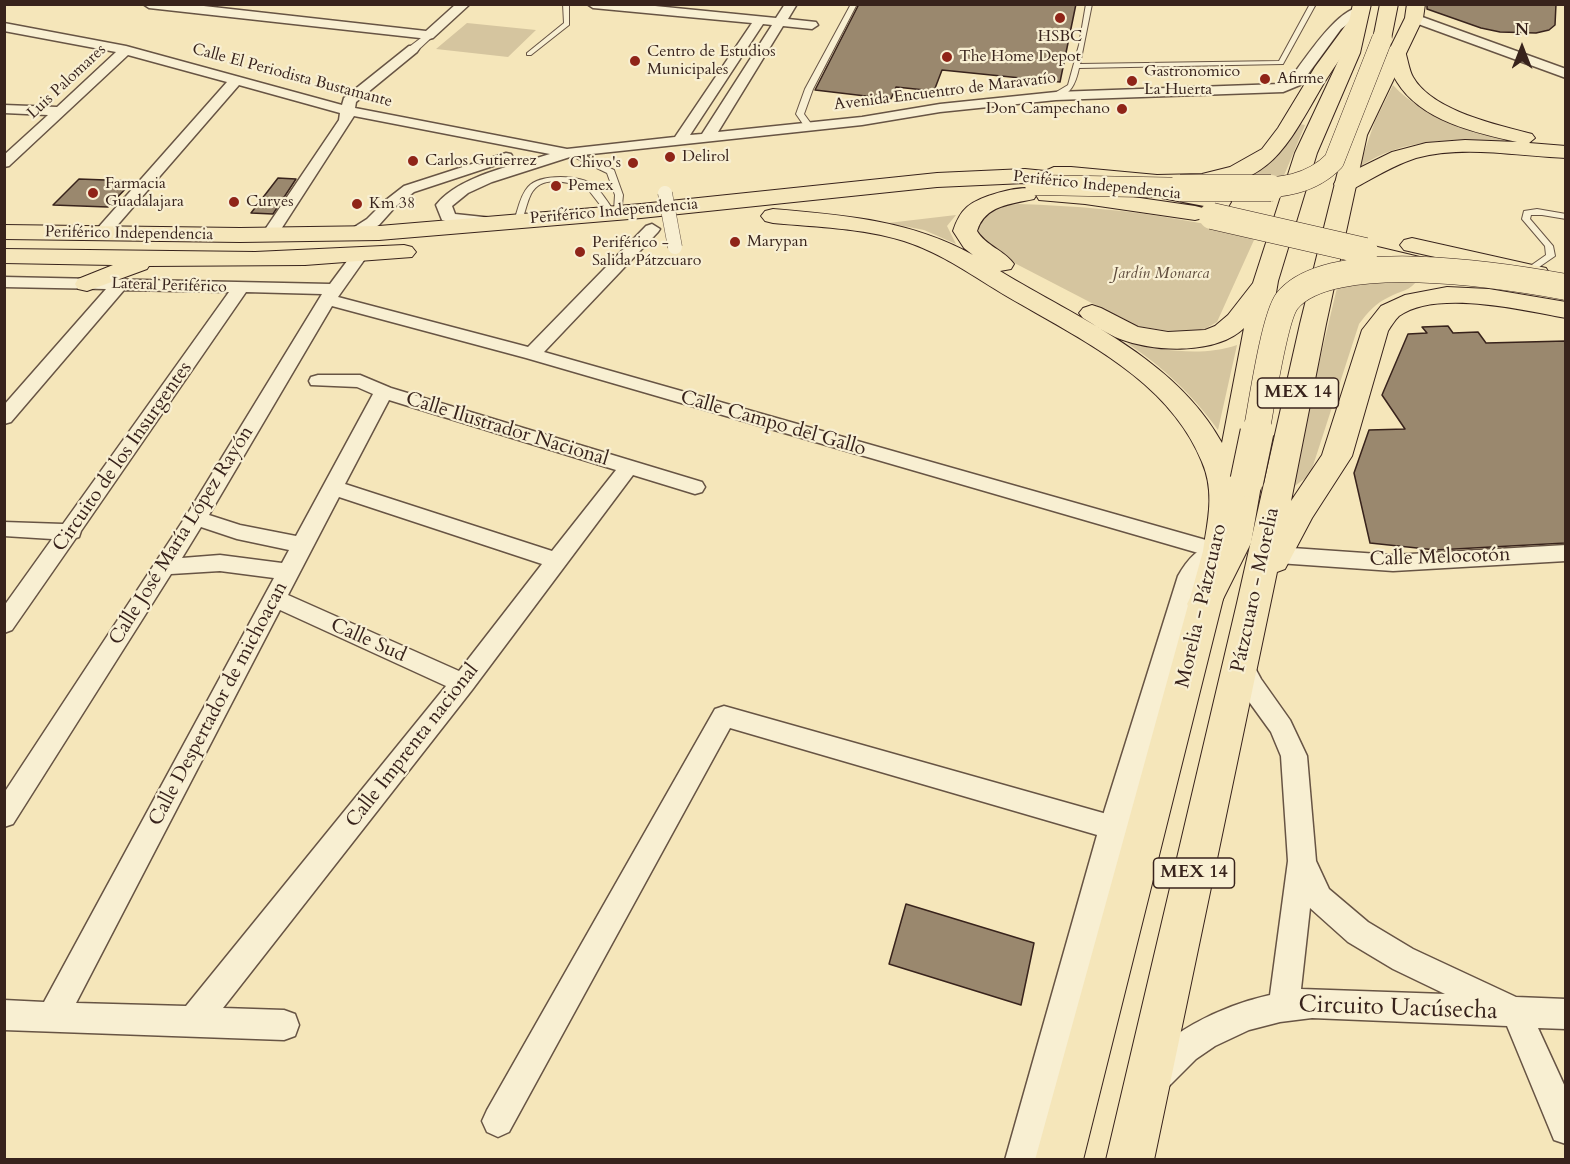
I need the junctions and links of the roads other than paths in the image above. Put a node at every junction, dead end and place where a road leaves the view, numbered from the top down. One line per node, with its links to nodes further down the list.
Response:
1 (149, 4): 18 (street)
2 (464, 4): 18 (street)
3 (566, 4): 23 (lane)
4 (593, 4): 10 (street)
5 (791, 4): 14 (street)
6 (854, 4): 31 (lane)
7 (1089, 4): 24 (lane)
8 (1313, 4): 24 (lane)
9 (1389, 4): 20 (main road)
10 (677, 8): 13 (street)
11 (1360, 12): 27 (street, Avenida Encuentro de Maravatío); 40 (main road); 59 (main road, Morelia - Pátzcuaro / MEX 14)
12 (1413, 17): 20 (main road, Pátzcuaro - Morelia / MEX 14); 25 (street)
13 (760, 20): 14 (street); 33 (street)
14 (782, 21): 15 (street); 32 (street)
15 (812, 25)
16 (4, 27): 17 (street, Calle El Periodista Bustamante)
17 (23, 31): 19 (street); 22 (street, Calle El Periodista Bustamante)
18 (429, 35): 21 (street)
19 (4, 45)
20 (1389, 45): 34 (main road); 39 (main road, Pátzcuaro - Morelia / MEX 14); 40 (main road, bridge)
21 (413, 49): 29 (street)
22 (126, 50): 26 (street, Calle El Periodista Bustamante); 30 (street, Luis Palomares)
23 (529, 54)
24 (1077, 66): 27 (lane)
25 (1566, 74)
26 (237, 79): 29 (street, Calle El Periodista Bustamante); 48 (street)
27 (1056, 96): 31 (street, Avenida Encuentro de Maravatío)
28 (4, 110): 30 (street)
29 (346, 110): 35 (street, Calle El Periodista Bustamante); 50 (street)
30 (59, 111): 38 (street, Luis Palomares)
31 (808, 125): 32 (street, Avenida Encuentro de Maravatío)
32 (708, 136): 33 (street, Avenida Encuentro de Maravatío)
33 (680, 140): 36 (street, Avenida Encuentro de Maravatío)
34 (1566, 144)
35 (534, 148): 36 (street, Calle El Periodista Bustamante); 49 (street)
36 (572, 152): 42 (lane); 45 (street)
37 (1566, 152): 39 (main road)
38 (4, 163)
39 (1345, 184): 89 (main road, Pátzcuaro - Morelia / MEX 14)
40 (1029, 185): 42 (main road, Periférico Independencia); 43 (main road, Periférico Independencia); 51 (main road); 52 (main road, Periférico Independencia, bridge); 59 (main road)
41 (664, 193): 53 (street, bridge)
42 (615, 213): 45 (main road, Periférico Independencia); 45 (lane)
43 (772, 216): 46 (main road, Periférico Independencia); 75 (main road)
44 (1563, 219): 57 (lane)
45 (518, 221): 49 (main road, Periférico Independencia)
46 (652, 229): 51 (main road, Periférico Independencia); 68 (street)
47 (4, 232): 48 (main road, Periférico Independencia)
48 (102, 233): 50 (main road, Periférico Independencia)
49 (352, 233): 50 (main road, Periférico Independencia)
50 (270, 234)
51 (569, 238): 55 (main road, Periférico Independencia)
52 (1366, 243): 57 (main road); 66 (main road)
53 (675, 247)
54 (4, 256): 56 (main road, Periférico Independencia)
55 (359, 256): 56 (main road, Periférico Independencia); 65 (street, Calle José María López Rayón)
56 (154, 258): 61 (main road)
57 (1529, 271): 58 (main road)
58 (1566, 278)
59 (1266, 281): 75 (main road, Morelia - Pátzcuaro / MEX 14)
60 (4, 282): 61 (street, Lateral Periférico)
61 (87, 284): 62 (street, Lateral Periférico)
62 (119, 285): 64 (street, Lateral Periférico); 71 (street)
63 (1566, 287): 75 (main road, bridge)
64 (240, 288): 65 (street, Lateral Periférico); 78 (street, Circuito de los Insurgentes)
65 (330, 294): 68 (street, Calle Campo del Gallo); 76 (street, Calle José María López Rayón)
66 (1566, 299)
67 (1566, 310): 83 (main road)
68 (532, 354): 81 (street, Calle Campo del Gallo)
69 (318, 381): 70 (street, Calle Ilustrador Nacional)
70 (384, 392): 72 (street, Calle Ilustrador Nacional); 73 (street, Calle Despertador de michoacan)
71 (4, 418)
72 (628, 468): 74 (street, Calle Ilustrador Nacional); 84 (street, Calle Imprenta nacional)
73 (334, 488): 80 (street, Calle Despertador de michoacan); 84 (street)
74 (695, 488)
75 (1236, 490): 81 (main road, Morelia - Pátzcuaro / MEX 14); 90 (main road)
76 (196, 518): 79 (street); 86 (street, Calle José María López Rayón)
77 (4, 529): 78 (street)
78 (71, 532): 91 (street, Circuito de los Insurgentes)
79 (237, 532): 80 (street); 85 (street)
80 (303, 546): 87 (street, Calle Despertador de michoacan)
81 (1218, 551): 90 (main road, Morelia - Pátzcuaro); 95 (street)
82 (1566, 553): 83 (street, Calle Melocotón)
83 (1278, 555): 89 (main road)
84 (557, 561): 93 (street, Calle Imprenta nacional)
85 (220, 563): 86 (street); 87 (street)
86 (164, 567): 94 (street, Calle José María López Rayón)
87 (289, 572): 88 (street, Calle Despertador de michoacan)
88 (274, 598): 93 (street, Calle Sud); 101 (street, Calle Despertador de michoacan)
89 (1254, 603): 92 (main road, Pátzcuaro - Morelia / MEX 14)
90 (1204, 604): 95 (main road, Morelia - Pátzcuaro)
91 (4, 624)
92 (1240, 662): 96 (street); 104 (main road, Pátzcuaro - Morelia / MEX 14)
93 (463, 683): 102 (street, Calle Imprenta nacional)
94 (4, 816)
95 (1130, 832): 105 (street); 107 (street); 108 (main road, Morelia - Pátzcuaro)
96 (1302, 861): 97 (street); 99 (street)
97 (1284, 1005): 99 (street, Circuito Uacúsecha); 104 (street, Circuito Uacúsecha)
98 (4, 1014): 101 (street)
99 (1517, 1014): 100 (street, Circuito Uacúsecha); 106 (street)
100 (1566, 1014)
101 (53, 1016): 102 (street)
102 (194, 1022): 103 (street)
103 (284, 1025)
104 (1147, 1085): 109 (main road, Pátzcuaro - Morelia / MEX 14)
105 (498, 1121)
106 (1566, 1128)
107 (1026, 1160)
108 (1059, 1160)
109 (1130, 1160)

